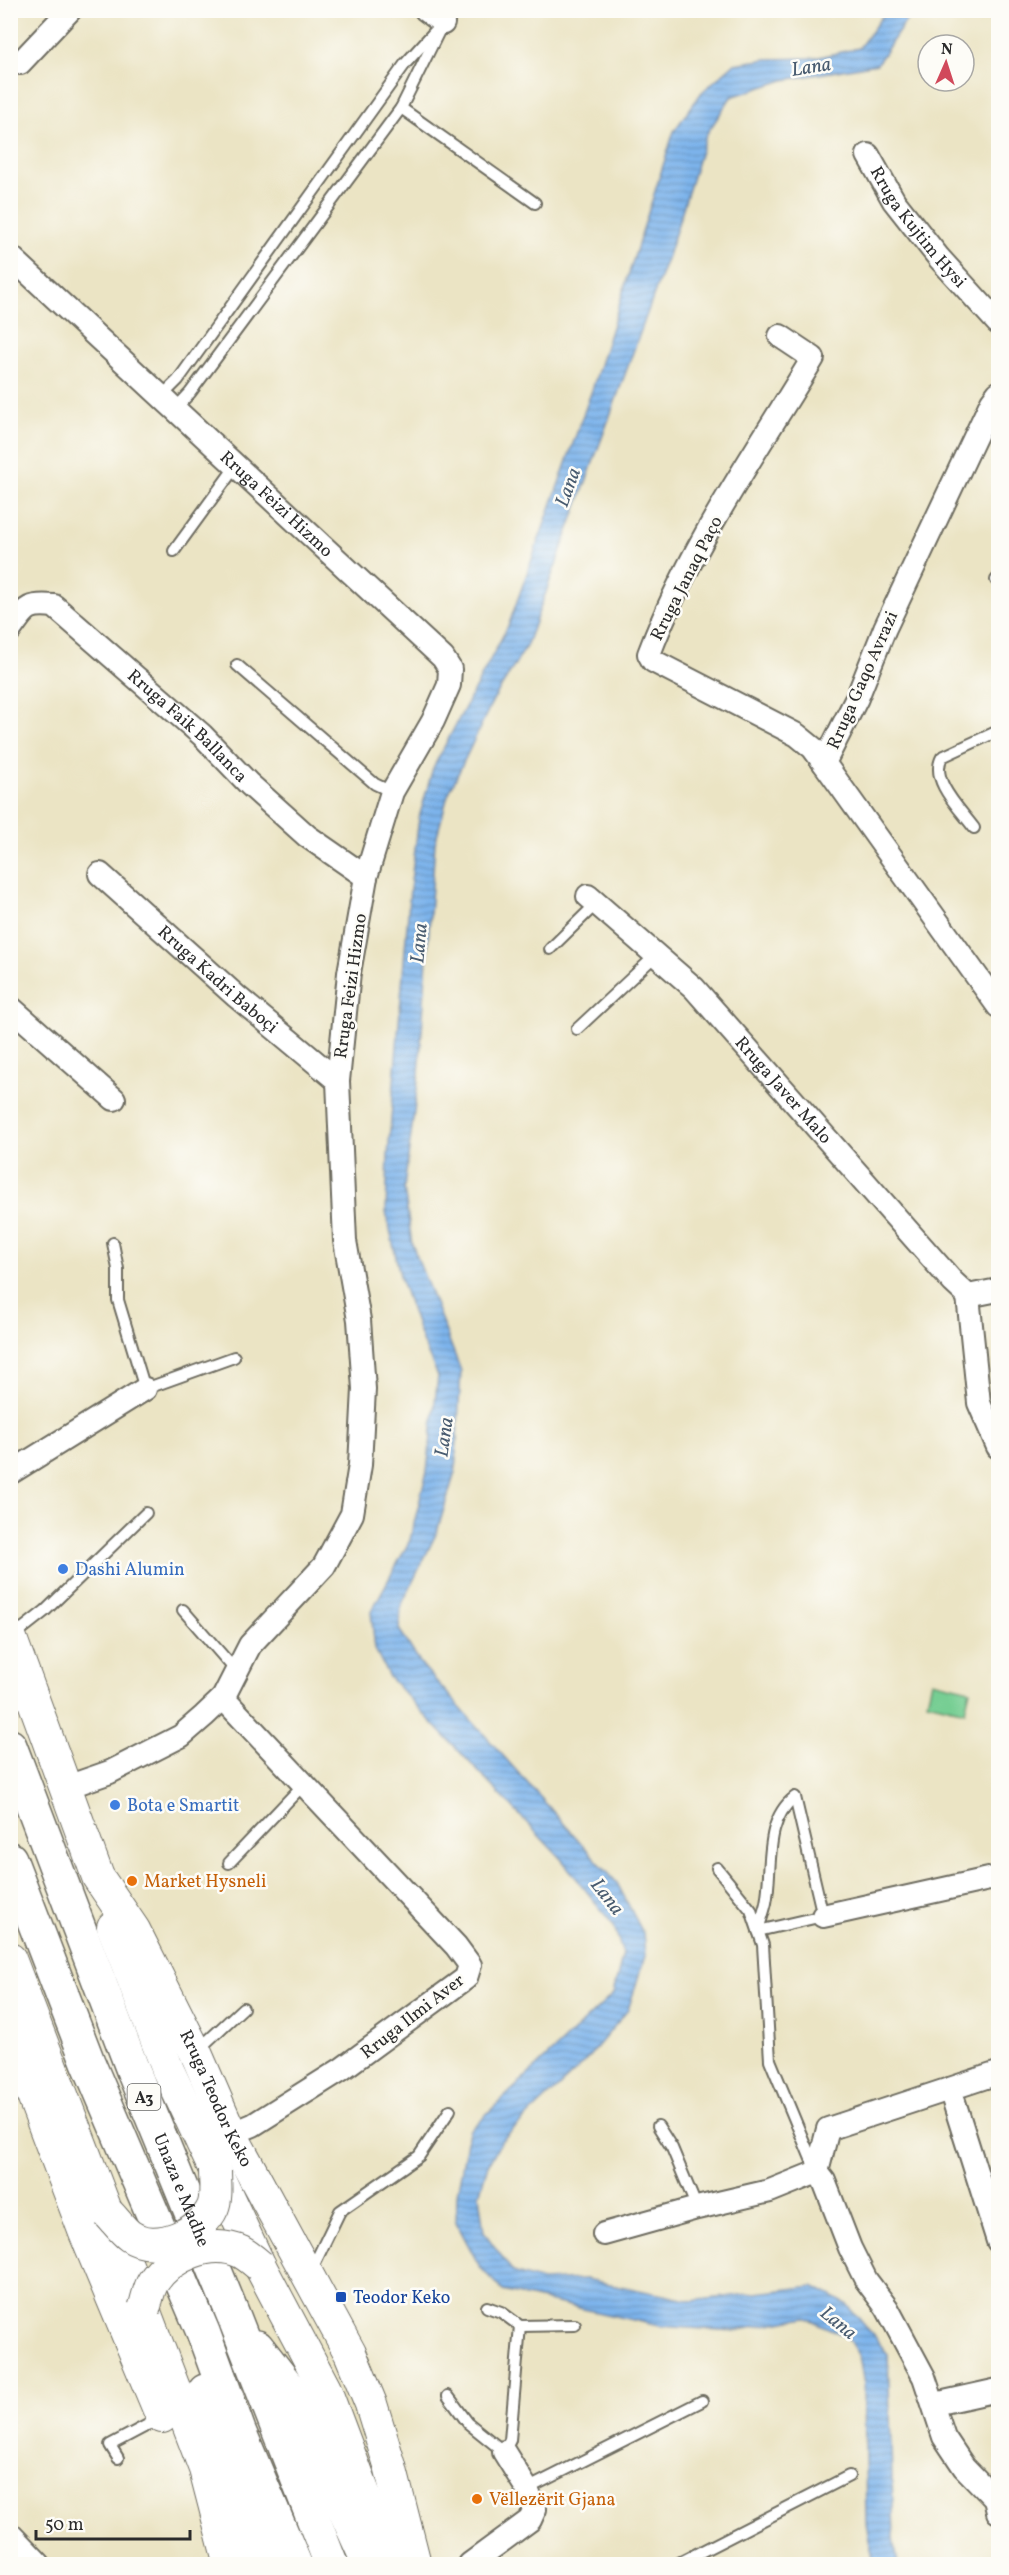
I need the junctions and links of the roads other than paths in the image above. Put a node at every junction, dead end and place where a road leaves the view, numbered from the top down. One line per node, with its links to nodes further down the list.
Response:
1 (70, 10): 3 (street)
2 (434, 17): 4 (lane); 11 (lane)
3 (20, 63)
4 (402, 108): 6 (lane); 11 (lane)
5 (867, 155): 8 (street, Rruga Kujtim Hysi)
6 (535, 203)
7 (10, 256): 11 (street, Rruga Feizi Hizmo)
8 (999, 323)
9 (780, 336): 17 (street, Rruga Janaq Paço)
10 (999, 393): 17 (street, Rruga Gaqo Avrazi)
11 (168, 403): 12 (street, Rruga Feizi Hizmo)
12 (236, 466): 13 (lane); 18 (street, Rruga Feizi Hizmo)
13 (174, 551)
14 (10, 630): 21 (street, Rruga Faik Ballanca)
15 (237, 665): 18 (lane)
16 (999, 731): 19 (lane)
17 (824, 763): 25 (street, Rruga Gaqo Avrazi)
18 (392, 792): 21 (street, Rruga Feizi Hizmo)
19 (974, 828)
20 (100, 874): 28 (street, Rruga Kadri Baboçi)
21 (366, 877): 28 (street, Rruga Feizi Hizmo)
22 (592, 900): 23 (lane); 24 (street, Rruga Javer Malo)
23 (550, 950)
24 (656, 955): 27 (lane); 32 (street, Rruga Javer Malo)
25 (999, 1006)
26 (10, 1007): 29 (street)
27 (577, 1029)
28 (338, 1081): 40 (street, Rruga Feizi Hizmo)
29 (114, 1099)
30 (113, 1243): 34 (lane)
31 (999, 1290): 32 (street)
32 (969, 1296): 35 (street)
33 (234, 1357): 34 (lane)
34 (145, 1389): 36 (street)
35 (999, 1447)
36 (10, 1473)
37 (146, 1513): 39 (lane)
38 (183, 1610): 40 (lane)
39 (11, 1636): 44 (main road, Rruga Teodor Keko)
40 (236, 1671): 41 (street, Rruga Feizi Hizmo)
41 (223, 1698): 43 (street, Rruga Ilmi Aver); 44 (street, Rruga Feizi Hizmo)
42 (10, 1746): 71 (highway, Unaza e Madhe / A3)
43 (303, 1785): 46 (lane); 60 (street, Rruga Ilmi Aver)
44 (67, 1787): 48 (main road, Rruga Teodor Keko)
45 (10, 1859): 74 (highway, Unaza e Madhe / A3)
46 (229, 1863)
47 (717, 1868): 51 (lane)
48 (98, 1877): 55 (main road, Rruga Teodor Keko); 61 (main road)
49 (999, 1877): 50 (street)
50 (823, 1916): 51 (lane); 51 (lane)
51 (758, 1930): 62 (lane)
52 (10, 1959): 64 (main road)
53 (10, 1983): 79 (main road)
54 (243, 2008): 55 (lane)
55 (195, 2051): 60 (main road, Rruga Teodor Keko)
56 (999, 2073): 57 (street)
57 (950, 2089): 62 (street); 66 (street)
58 (450, 2110): 68 (lane)
59 (658, 2126): 63 (lane)
60 (231, 2134): 68 (main road, Rruga Teodor Keko)
61 (215, 2170): 64 (main road, bridge); 67 (main road, bridge)
62 (817, 2172): 63 (street); 78 (street)
63 (697, 2208): 65 (street)
64 (108, 2213): 70 (main road, bridge)
65 (604, 2234)
66 (999, 2241)
67 (260, 2266): 70 (main road, bridge); 95 (main road)
68 (308, 2278): 96 (main road, Rruga Teodor Keko)
69 (486, 2307): 73 (lane)
70 (144, 2309): 79 (main road)
71 (234, 2317): 84 (highway); 92 (highway, Unaza e Madhe / A3)
72 (575, 2325): 73 (lane)
73 (520, 2326): 80 (lane)
74 (203, 2332): 90 (highway); 91 (highway, Unaza e Madhe / A3)
75 (999, 2390): 78 (street)
76 (448, 2396): 80 (lane)
77 (702, 2401): 83 (lane)
78 (935, 2404): 85 (street)
79 (173, 2417): 81 (lane); 88 (main road)
80 (504, 2452): 83 (street)
81 (118, 2458)
82 (849, 2476): 97 (lane)
83 (527, 2489): 87 (street)
84 (341, 2502): 93 (highway); 94 (highway)
85 (997, 2503)
86 (10, 2534): 89 (street)
87 (480, 2562)
88 (230, 2563)
89 (39, 2565)
90 (263, 2565)
91 (294, 2565)
92 (331, 2565)
93 (360, 2565)
94 (369, 2565)
95 (385, 2565)
96 (415, 2565)
97 (677, 2565)

